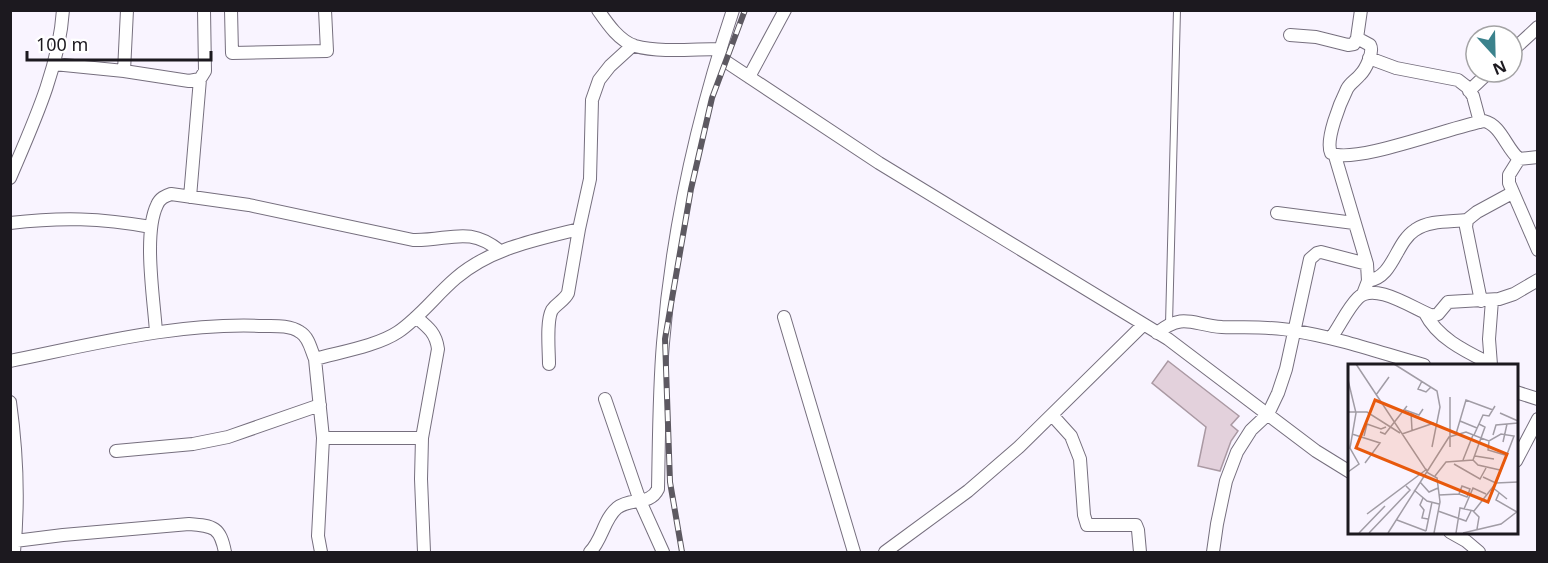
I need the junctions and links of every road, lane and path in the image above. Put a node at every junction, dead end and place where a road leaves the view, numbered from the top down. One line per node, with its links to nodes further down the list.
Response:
1 (63, 10): 18 (street)
2 (127, 10): 19 (street)
3 (204, 10): 21 (street)
4 (231, 10): 5 (street)
5 (325, 10)
6 (598, 10): 15 (street)
7 (733, 10): 16 (street)
8 (785, 10): 20 (street)
9 (1177, 10): 48 (lane)
10 (1361, 10): 13 (street)
11 (1538, 27): 14 (street)
12 (1290, 35): 13 (street)
13 (1357, 38): 17 (street)
14 (1524, 40)
15 (633, 45): 16 (street); 37 (street)
16 (720, 49): 20 (street); 72 (street)
17 (1369, 58): 23 (street); 25 (street)
18 (54, 64): 19 (street); 27 (street)
19 (124, 71): 21 (street)
20 (749, 77): 49 (street)
21 (200, 79): 31 (street)
22 (1477, 84): 23 (street)
23 (1469, 91): 24 (street)
24 (1480, 122): 25 (street); 28 (street)
25 (1335, 156): 35 (street)
26 (1538, 157): 28 (street)
27 (14, 158): 29 (street)
28 (1519, 159): 30 (street)
29 (10, 178)
30 (1512, 193): 33 (street); 38 (street)
31 (190, 198): 36 (street); 39 (street)
32 (1277, 213): 35 (street)
33 (1467, 220): 42 (street); 44 (street)
34 (10, 223): 36 (street)
35 (1354, 223): 40 (street)
36 (151, 227): 51 (street)
37 (579, 229): 39 (street); 56 (street)
38 (1538, 250)
39 (500, 251): 46 (street)
40 (1367, 264): 42 (street); 50 (street)
41 (1538, 280): 44 (street)
42 (1368, 281): 43 (street)
43 (1363, 294): 45 (street); 53 (street)
44 (1487, 301): 45 (street); 58 (street)
45 (1425, 313): 58 (street)
46 (416, 317): 54 (street); 68 (street)
47 (784, 318): 80 (street)
48 (1169, 324): 50 (street); 52 (street)
49 (1143, 325): 52 (street); 65 (street)
50 (1295, 331): 53 (street); 64 (street)
51 (156, 332): 54 (street); 55 (street)
52 (1157, 333): 64 (street)
53 (1331, 338): 57 (street)
54 (315, 359): 63 (street)
55 (10, 361)
56 (549, 363)
57 (1421, 364)
58 (1491, 364)
59 (1518, 393): 61 (street)
60 (605, 399): 72 (street)
61 (1538, 399)
62 (10, 402): 74 (street)
63 (320, 405): 67 (street); 69 (street)
64 (1268, 414): 71 (street); 83 (street)
65 (1052, 416): 81 (street); 82 (street)
66 (1538, 419): 70 (street)
67 (323, 438): 68 (street); 77 (street)
68 (422, 438): 78 (street)
69 (116, 451)
70 (1518, 456)
71 (1348, 471)
72 (640, 501): 75 (street); 79 (street)
73 (1469, 536): 84 (street)
74 (15, 547): 76 (street)
75 (597, 550)
76 (225, 552)
77 (321, 552)
78 (424, 552)
79 (663, 552)
80 (854, 552)
81 (885, 552)
82 (1140, 552)
83 (1213, 552)
84 (1479, 552)

